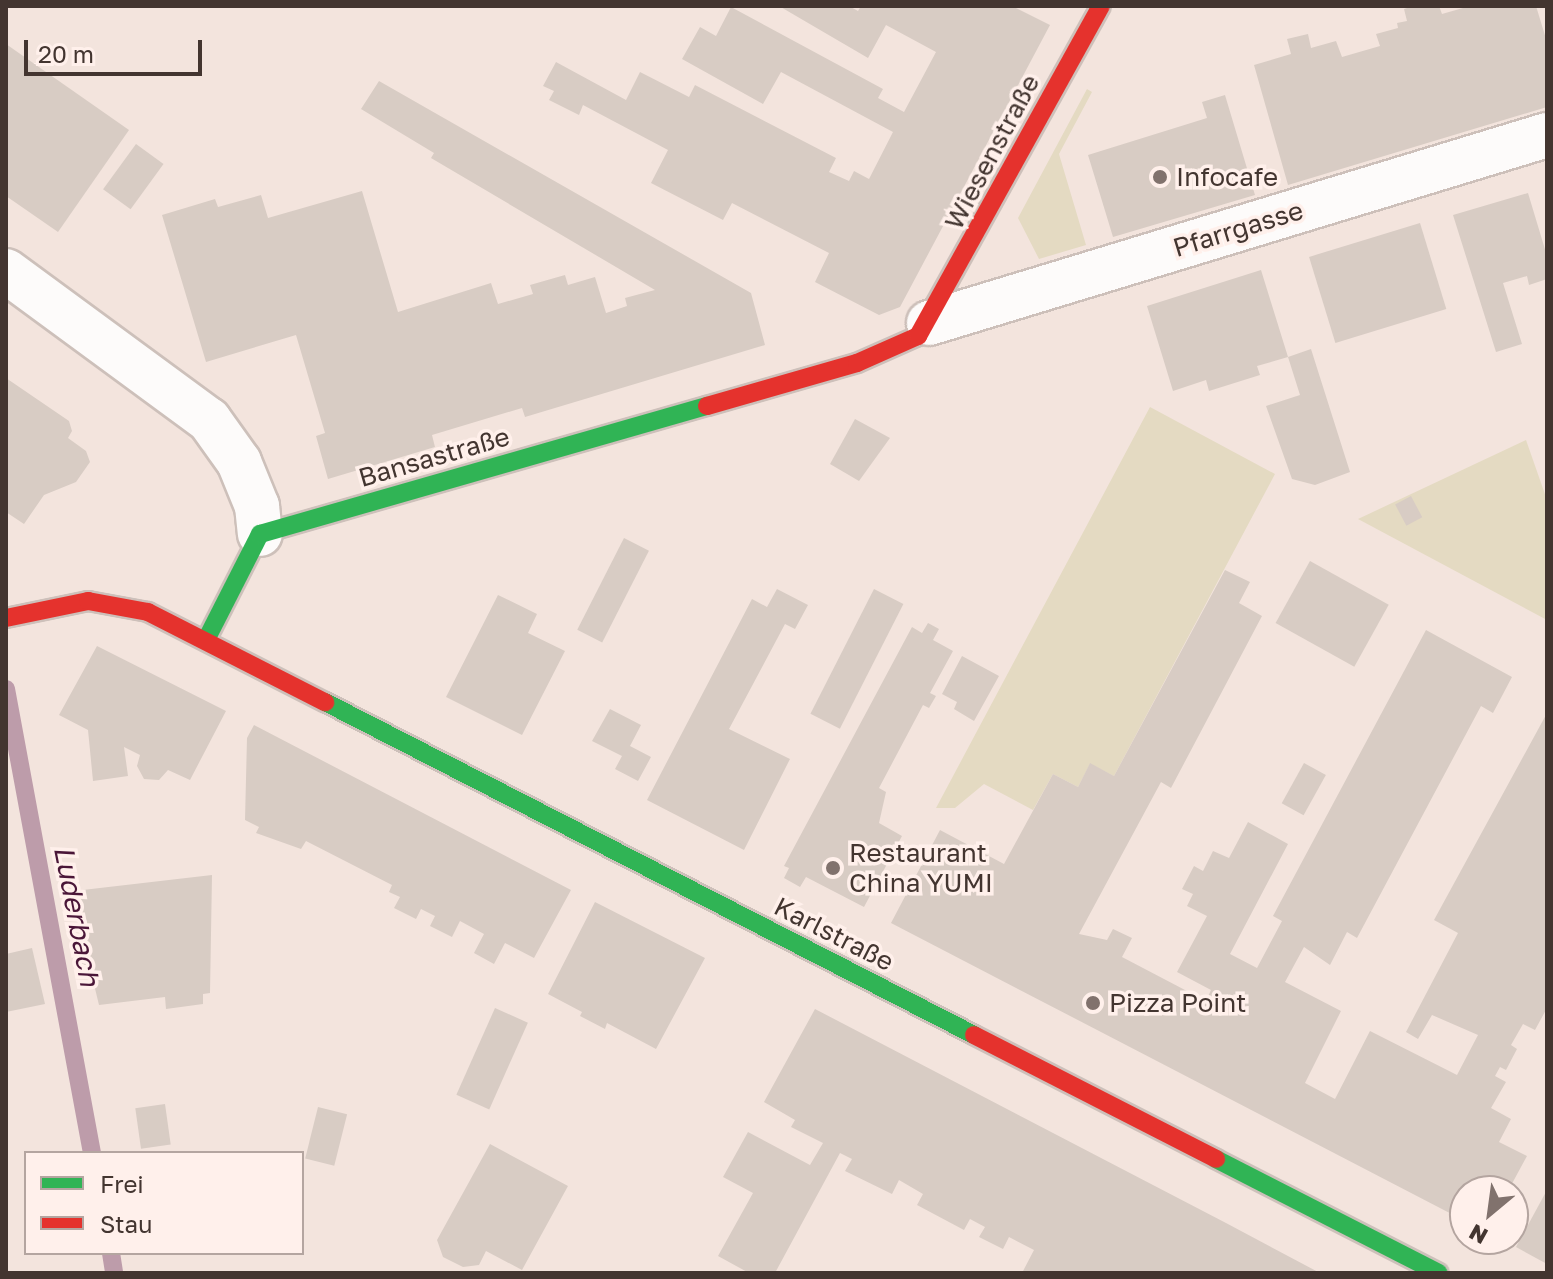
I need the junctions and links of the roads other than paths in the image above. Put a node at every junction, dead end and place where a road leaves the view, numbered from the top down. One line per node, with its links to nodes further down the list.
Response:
1 (1101, 6): 4 (street, Wiesenstraße)
2 (1547, 135): 4 (street, Pfarrgasse)
3 (6, 271): 5 (street)
4 (929, 323): 5 (street, Bansastraße)
5 (260, 534): 7 (street)
6 (6, 618): 7 (street)
7 (207, 638): 8 (street, Karlstraße)
8 (1439, 1273)

